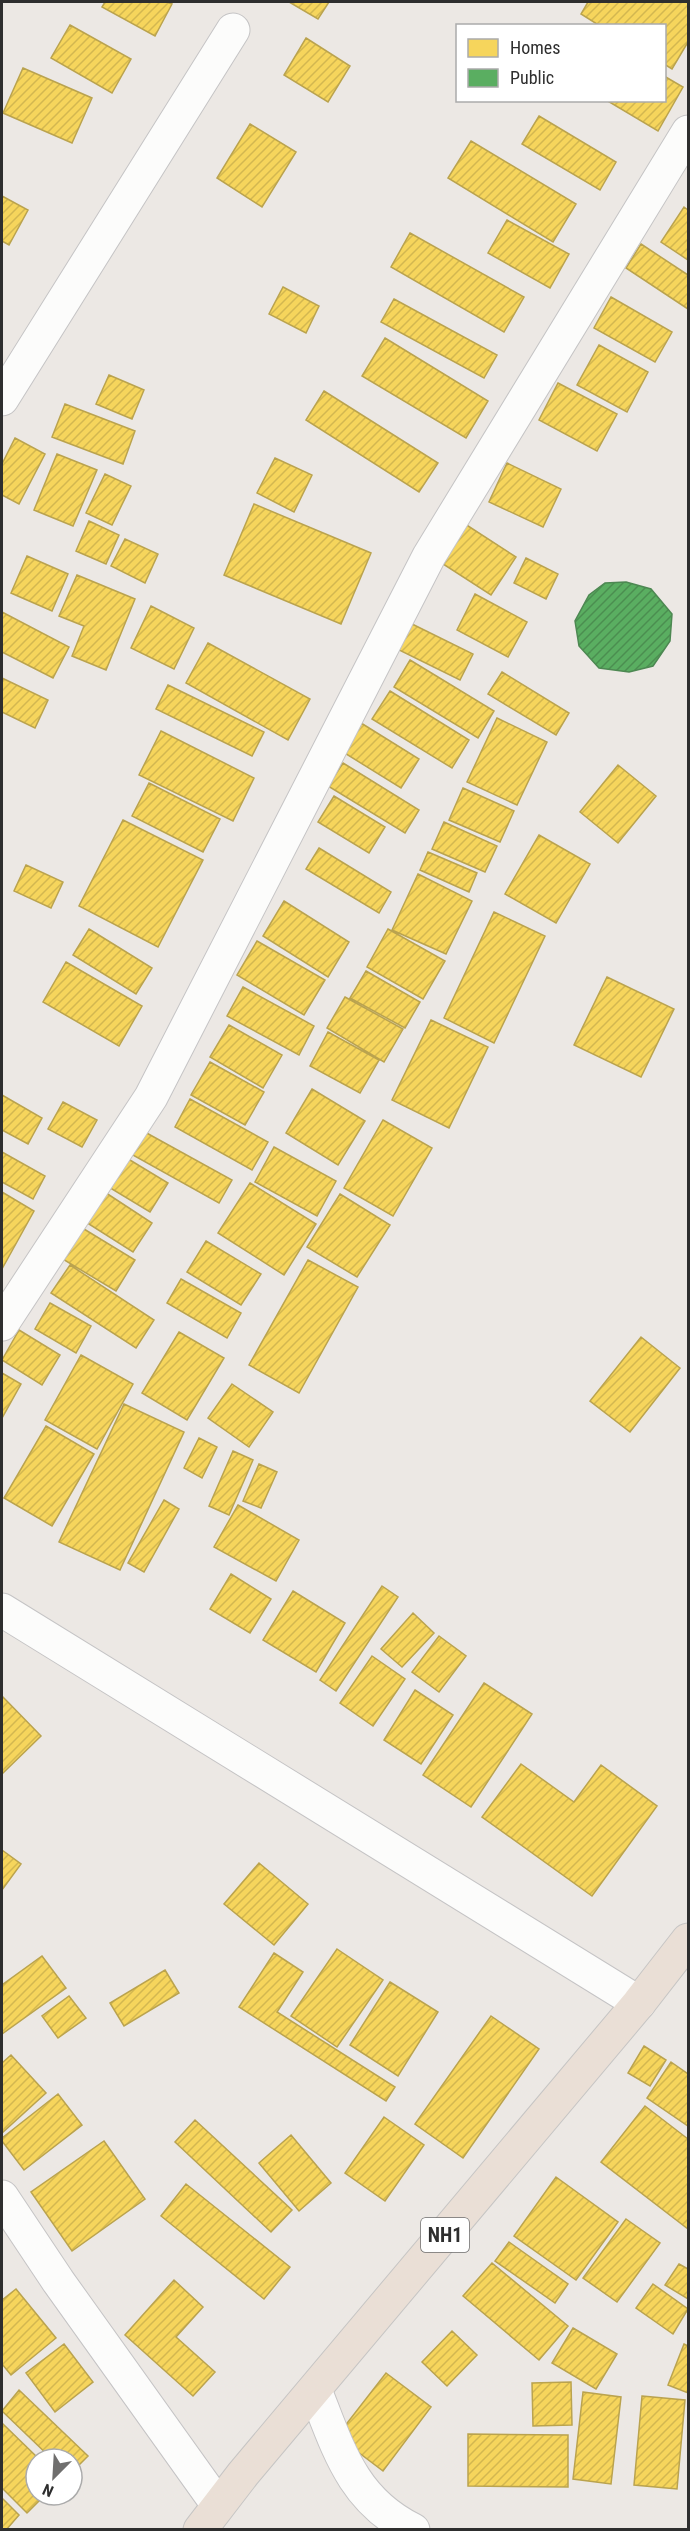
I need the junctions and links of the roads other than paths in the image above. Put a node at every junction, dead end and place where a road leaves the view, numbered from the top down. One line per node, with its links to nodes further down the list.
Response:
1 (233, 30): 3 (street)
2 (688, 132): 4 (street)
3 (2, 399)
4 (2, 1324)
5 (2, 1610): 7 (street)
6 (688, 1940): 7 (highway, NH1)
7 (639, 2003): 9 (highway, NH1)
8 (2, 2197): 10 (street)
9 (315, 2390): 10 (highway, NH1); 11 (street)
10 (209, 2517)
11 (413, 2529)

